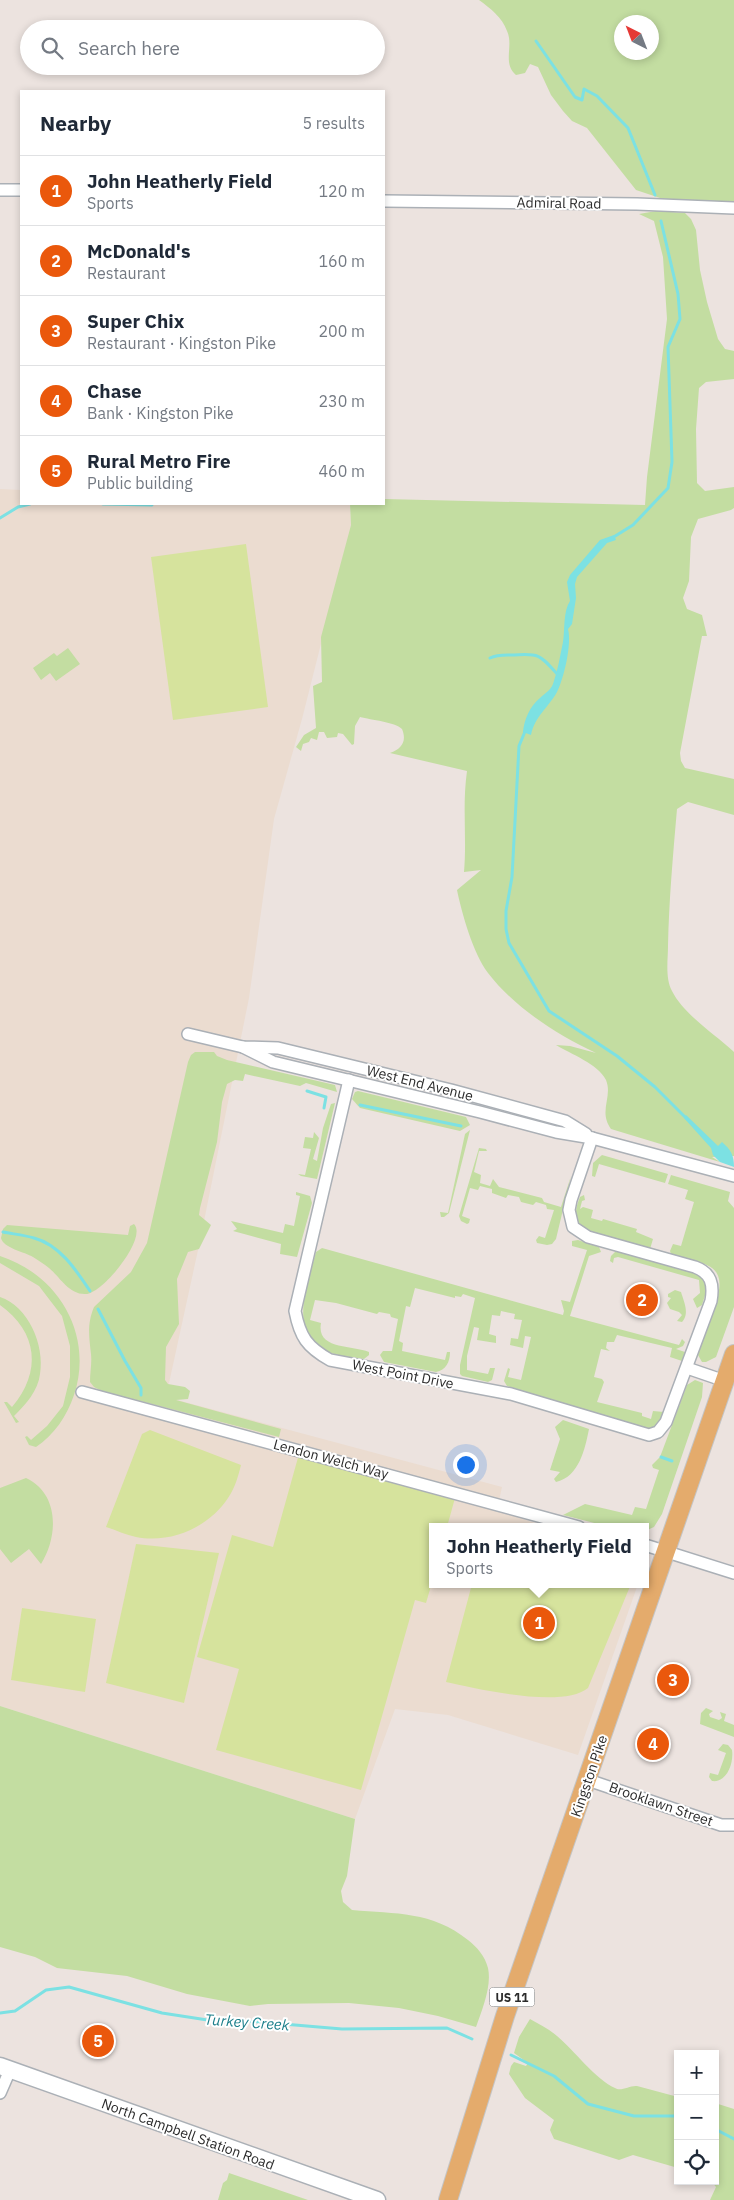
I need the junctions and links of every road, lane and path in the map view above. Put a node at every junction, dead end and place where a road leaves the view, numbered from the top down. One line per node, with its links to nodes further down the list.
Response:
1 (0, 190): 2 (street)
2 (20, 190)
3 (385, 201): 4 (street, Admiral Road)
4 (734, 208)
5 (188, 1034): 6 (street, West End Avenue)
6 (243, 1047): 7 (street, West End Avenue); 8 (street, West End Avenue)
7 (349, 1080): 8 (street, West End Avenue); 11 (street, West Point Drive)
8 (592, 1138): 9 (street, West End Avenue); 11 (street)
9 (728, 1175)
10 (734, 1354): 12 (main road, Kingston Pike / US 11)
11 (686, 1368): 12 (street)
12 (725, 1381): 16 (main road, Kingston Pike / US 11)
13 (82, 1392): 14 (street, Lendon Welch Way)
14 (565, 1523)
15 (649, 1546): 16 (street)
16 (666, 1550): 17 (street); 18 (main road, Kingston Pike / US 11)
17 (734, 1573)
18 (588, 1780): 19 (street, Brooklawn Street); 23 (main road, Kingston Pike / US 11)
19 (734, 1825)
20 (5, 2068): 21 (street); 22 (main road, North Campbell Station Road)
21 (0, 2093)
22 (377, 2200)
23 (448, 2200)

